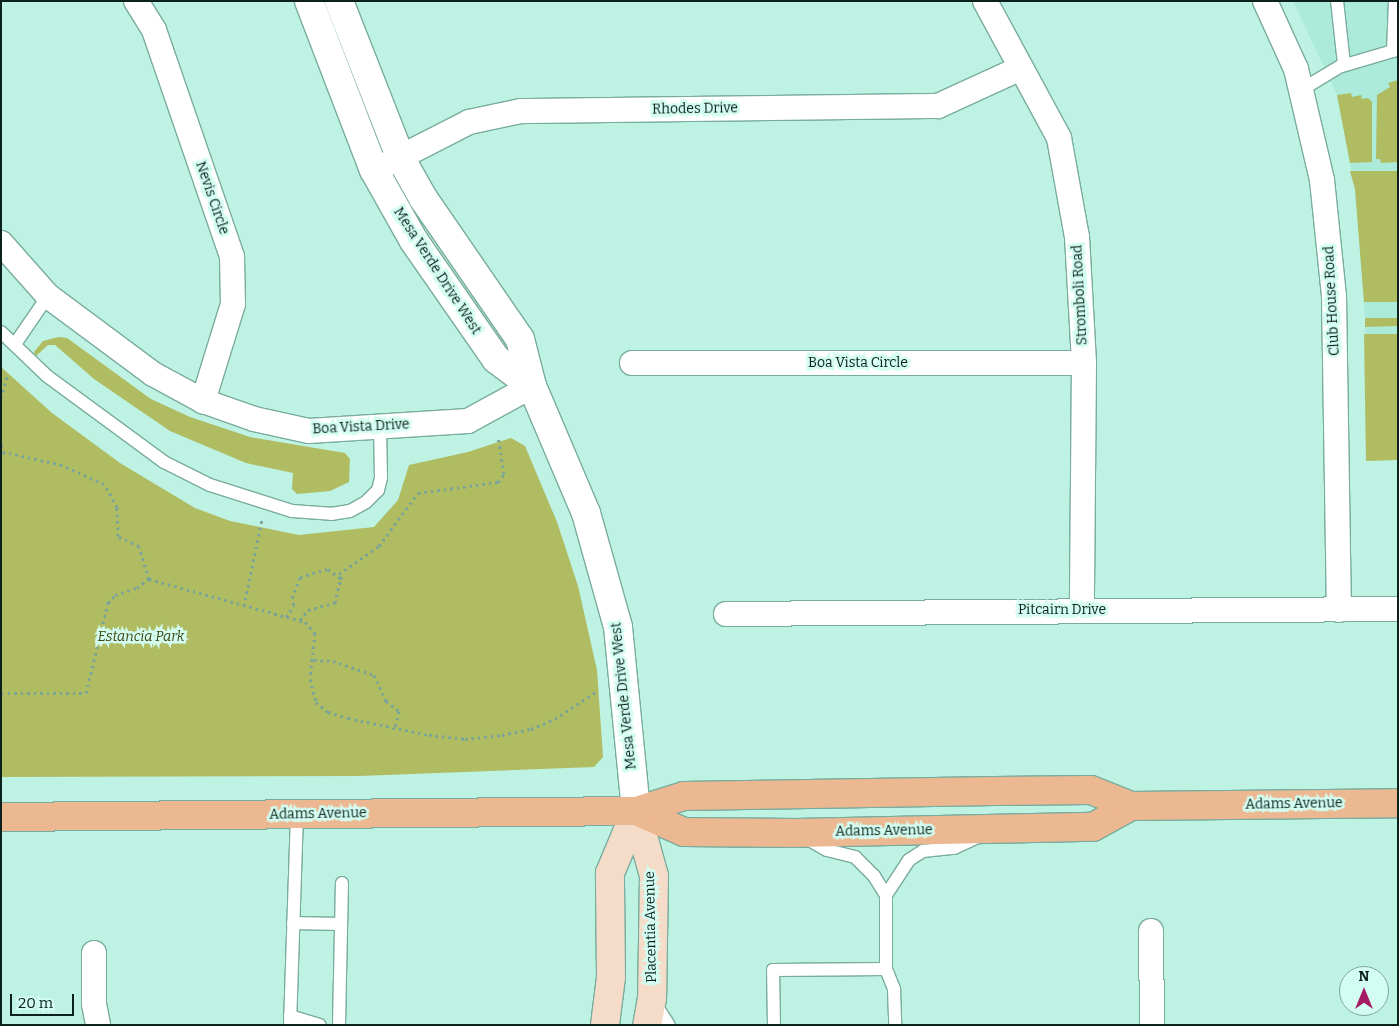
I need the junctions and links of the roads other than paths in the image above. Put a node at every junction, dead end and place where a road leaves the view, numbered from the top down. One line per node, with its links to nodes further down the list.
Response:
1 (136, 1): 20 (street, Nevis Circle)
2 (309, 1): 12 (street, Mesa Verde Drive West)
3 (340, 1): 11 (street, Mesa Verde Drive West)
4 (985, 1): 9 (street, Stromboli Road)
5 (1265, 1): 10 (street, Club House Road)
6 (1337, 1): 8 (lane)
7 (1395, 1): 8 (lane)
8 (1342, 66): 10 (lane)
9 (1021, 68): 11 (street, Rhodes Drive); 18 (street, Stromboli Road)
10 (1301, 90): 24 (street, Club House Road)
11 (400, 157): 12 (street, Rhodes Drive); 19 (street, Mesa Verde Drive West)
12 (374, 170): 19 (street, Mesa Verde Drive West)
13 (1, 243): 14 (street, Boa Vista Drive)
14 (48, 296): 16 (lane); 20 (street, Boa Vista Drive)
15 (1, 332): 16 (lane)
16 (15, 344): 21 (lane)
17 (632, 363): 18 (street, Boa Vista Circle)
18 (1084, 363): 23 (street, Stromboli Road)
19 (532, 386): 21 (street, Boa Vista Drive); 28 (street, Mesa Verde Drive West)
20 (203, 401): 21 (street, Boa Vista Drive)
21 (380, 426)
22 (1398, 609): 24 (street, Pitcairn Drive)
23 (1082, 610): 24 (street, Pitcairn Drive); 25 (street, Pitcairn Drive)
24 (1338, 610)
25 (726, 614)
26 (1398, 803): 27 (main road, Adams Avenue)
27 (1131, 806): 28 (main road, Adams Avenue); 31 (main road, Adams Avenue)
28 (636, 811): 29 (main road, Adams Avenue); 32 (main road, Adams Avenue); 40 (main road, Placentia Avenue); 45 (main road)
29 (298, 814): 30 (main road, Adams Avenue); 35 (lane)
30 (1, 817)
31 (996, 829): 32 (main road, Adams Avenue); 34 (lane)
32 (796, 832): 34 (lane)
33 (342, 883): 36 (lane)
34 (886, 895): 39 (lane)
35 (293, 923): 36 (lane); 41 (lane)
36 (341, 924): 44 (lane)
37 (1150, 931): 50 (street)
38 (94, 953): 42 (street)
39 (886, 969): 48 (lane); 49 (lane)
40 (652, 998): 46 (main road, Placentia Avenue); 47 (lane)
41 (290, 1020): 43 (lane)
42 (98, 1025)
43 (320, 1025)
44 (339, 1025)
45 (606, 1025)
46 (647, 1025)
47 (669, 1025)
48 (774, 1025)
49 (895, 1025)
50 (1152, 1025)

